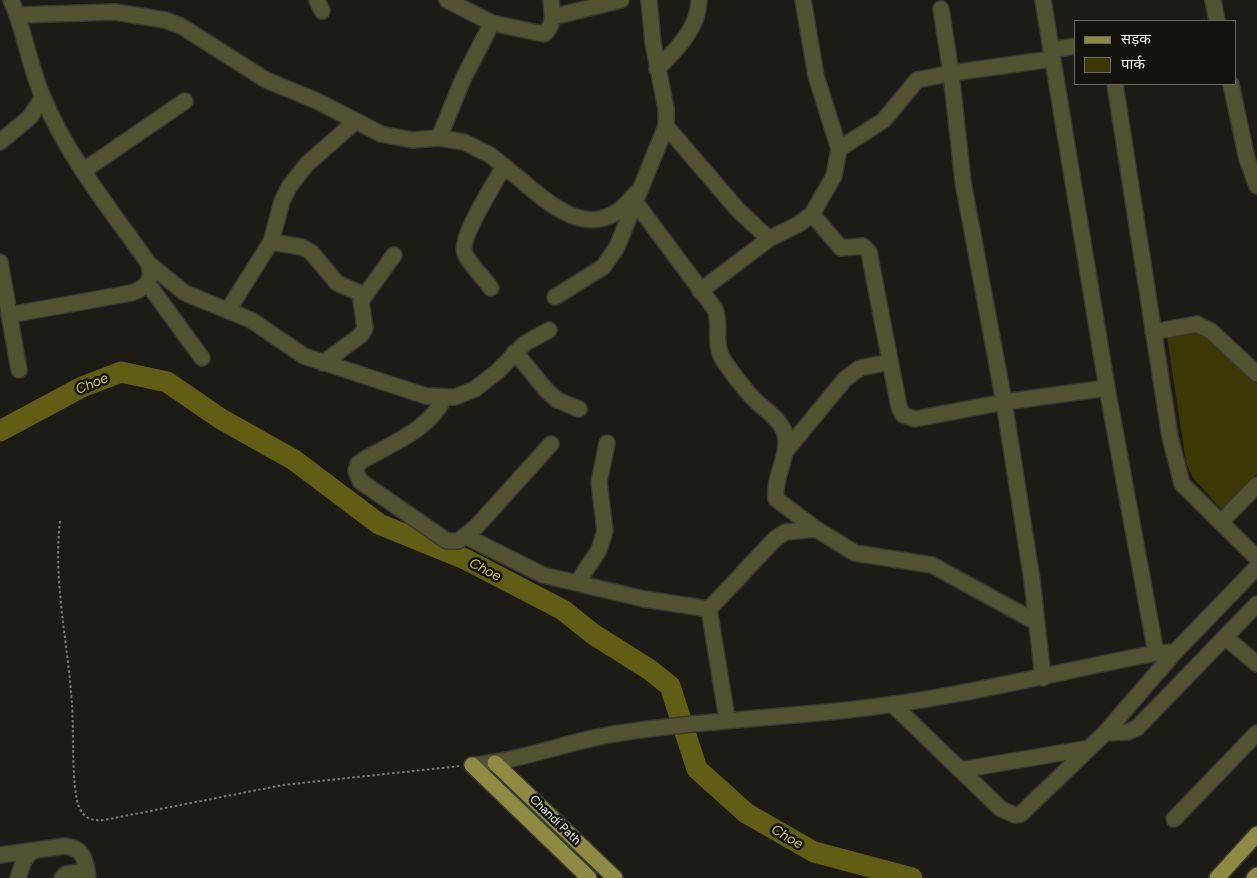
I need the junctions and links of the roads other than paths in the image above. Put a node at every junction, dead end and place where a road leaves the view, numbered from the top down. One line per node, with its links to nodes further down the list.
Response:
1 (10, 0): 11 (street)
2 (447, 0): 14 (street)
3 (551, 0): 12 (street)
4 (621, 0): 12 (street)
5 (649, 0): 17 (street)
6 (699, 0): 17 (street)
7 (803, 0): 27 (street)
8 (1043, 0): 16 (street)
9 (1214, 0): 13 (street)
10 (942, 9): 18 (street)
11 (17, 15): 21 (street); 23 (street)
12 (553, 17): 14 (street)
13 (1217, 20)
14 (492, 22): 25 (street)
15 (1074, 47): 16 (street)
16 (1051, 55): 18 (street); 54 (street)
17 (657, 69): 24 (street)
18 (951, 73): 27 (street); 56 (street)
19 (1115, 85): 47 (street)
20 (1231, 85): 30 (street)
21 (43, 98): 26 (street); 29 (street)
22 (185, 101): 29 (street)
23 (356, 121): 25 (street); 35 (street)
24 (666, 126): 31 (street); 34 (street)
25 (439, 138): 28 (street)
26 (0, 142)
27 (839, 149): 33 (street)
28 (504, 166): 31 (street); 40 (street)
29 (83, 171): 38 (street)
30 (1257, 186)
31 (640, 187): 32 (street)
32 (636, 203): 41 (street); 43 (street)
33 (812, 214): 34 (street); 50 (street)
34 (769, 239): 41 (street)
35 (272, 242): 42 (street); 44 (street)
36 (394, 255): 42 (street)
37 (0, 262): 45 (street)
38 (149, 264): 39 (street); 44 (street)
39 (148, 284): 45 (street); 49 (street)
40 (491, 288)
41 (700, 291): 60 (street)
42 (364, 295): 51 (street)
43 (555, 297)
44 (228, 310): 51 (street)
45 (9, 315): 52 (street)
46 (548, 330): 48 (street)
47 (1153, 332): 53 (street); 62 (street)
48 (515, 352): 55 (street); 57 (street)
49 (202, 358)
50 (890, 362): 56 (street); 60 (street)
51 (323, 364): 55 (street)
52 (20, 370)
53 (1257, 374)
54 (1107, 388): 56 (street); 73 (street)
55 (444, 398): 64 (street)
56 (1004, 402): 70 (street)
57 (579, 409)
58 (607, 443): 67 (street)
59 (551, 444): 64 (street)
60 (785, 452): 63 (street)
61 (1257, 485): 62 (street)
62 (1221, 522): 65 (street)
63 (816, 529): 69 (street); 70 (street)
64 (465, 536): 67 (street)
65 (1257, 558)
66 (1257, 567): 72 (street)
67 (577, 583): 69 (street)
68 (1257, 604): 71 (street)
69 (709, 609): 77 (street)
70 (1036, 622): 75 (street)
71 (1225, 638): 74 (street); 78 (street)
72 (1176, 652): 73 (street); 78 (street)
73 (1156, 653): 75 (street)
74 (1257, 664)
75 (1043, 678): 76 (street)
76 (892, 704): 77 (street); 83 (street)
77 (719, 720): 81 (street)
78 (1105, 733): 80 (street)
79 (1257, 733): 84 (street)
80 (1090, 748): 83 (street); 83 (street)
81 (495, 763): 82 (street); 93 (main road, Chandi Path)
82 (472, 765): 92 (main road, Chandi Path)
83 (960, 770)
84 (1174, 819)
85 (1257, 834): 94 (main road)
86 (32, 851): 87 (street); 88 (street); 90 (street)
87 (0, 855)
88 (88, 875): 91 (street)
89 (1257, 875): 95 (main road)
90 (18, 878)
91 (62, 878)
92 (589, 878)
93 (615, 878)
94 (1217, 878)
95 (1254, 878)

